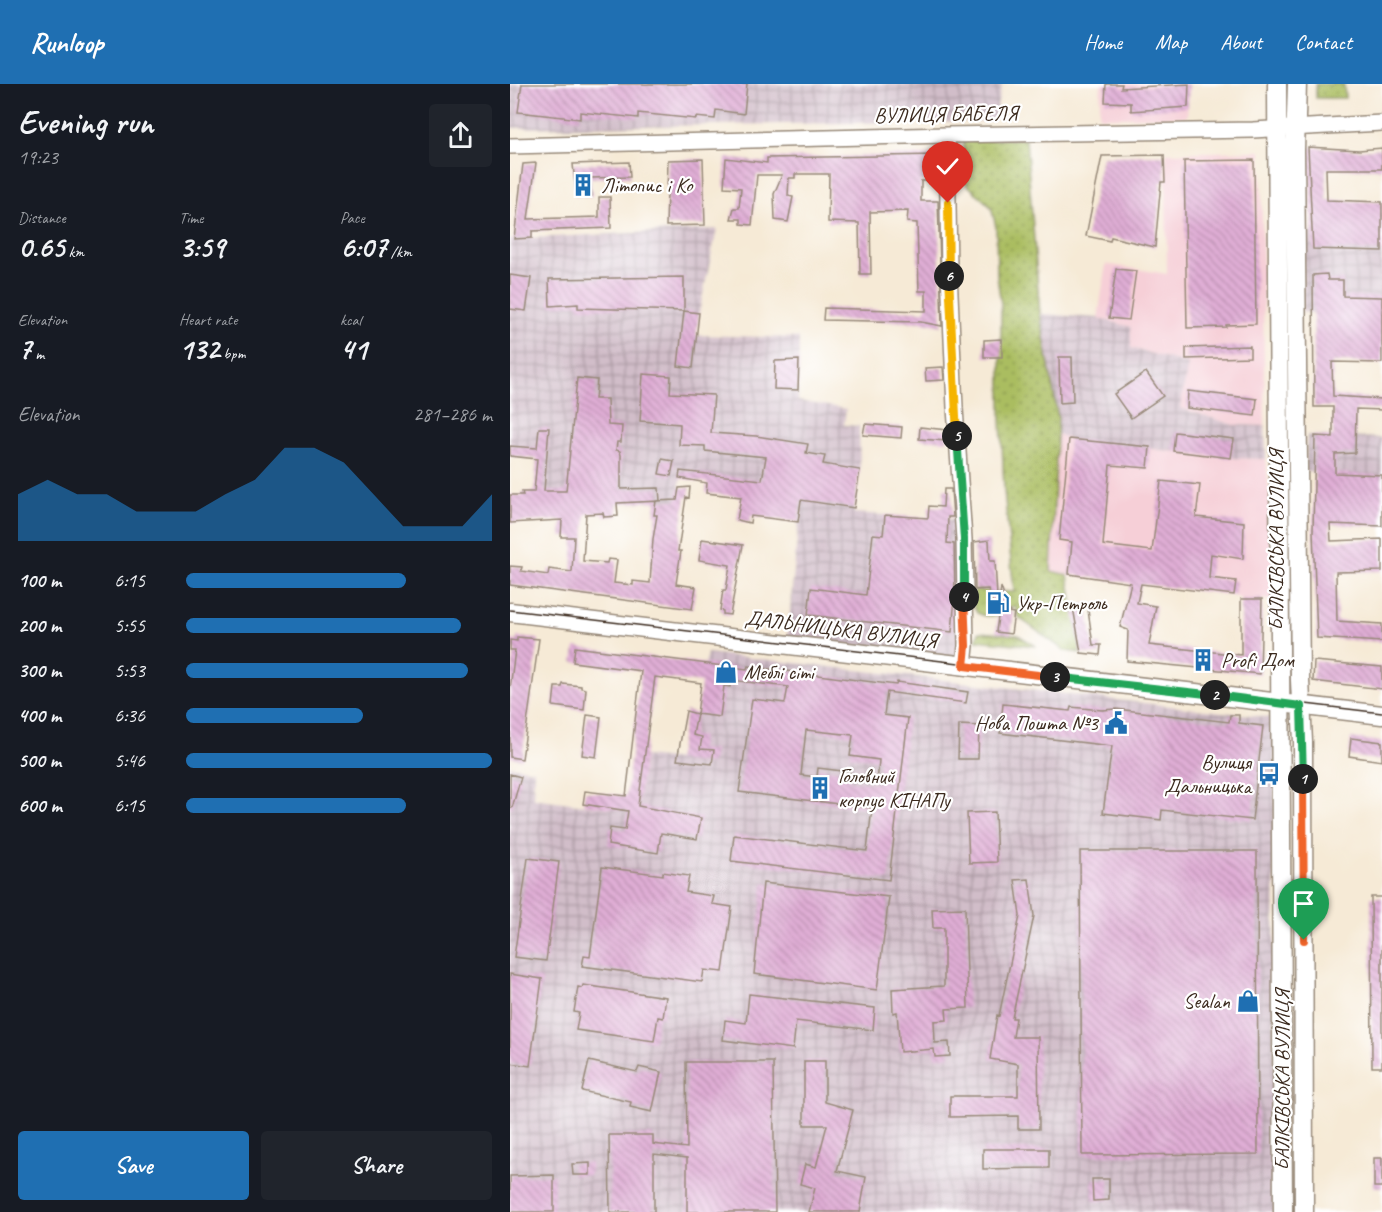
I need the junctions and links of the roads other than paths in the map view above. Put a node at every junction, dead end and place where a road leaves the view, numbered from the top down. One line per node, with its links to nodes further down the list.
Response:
1 (1277, 84): 5 (main road, БАЛКІВСЬКА ВУЛИЦЯ)
2 (1297, 84): 4 (main road, БАЛКІВСЬКА ВУЛИЦЯ)
3 (1382, 123): 4 (street, ВУЛИЦЯ БАБЕЛЯ)
4 (1296, 128): 5 (street, ВУЛИЦЯ БАБЕЛЯ); 11 (main road, БАЛКІВСЬКА ВУЛИЦЯ)
5 (1276, 129): 6 (street, ВУЛИЦЯ БАБЕЛЯ); 10 (main road, БАЛКІВСЬКА ВУЛИЦЯ)
6 (946, 135): 7 (street, ВУЛИЦЯ БАБЕЛЯ); 9 (street)
7 (510, 146)
8 (510, 612): 9 (main road, ДАЛЬНИЦЬКА ВУЛИЦЯ)
9 (964, 666): 10 (main road, ДАЛЬНИЦЬКА ВУЛИЦЯ)
10 (1281, 703): 11 (main road, ДАЛЬНИЦЬКА ВУЛИЦЯ); 13 (main road, БАЛКІВСЬКА ВУЛИЦЯ)
11 (1301, 706): 12 (main road, ДАЛЬНИЦЬКА ВУЛИЦЯ); 14 (main road, БАЛКІВСЬКА ВУЛИЦЯ)
12 (1382, 715)
13 (1283, 1212)
14 (1304, 1212)

